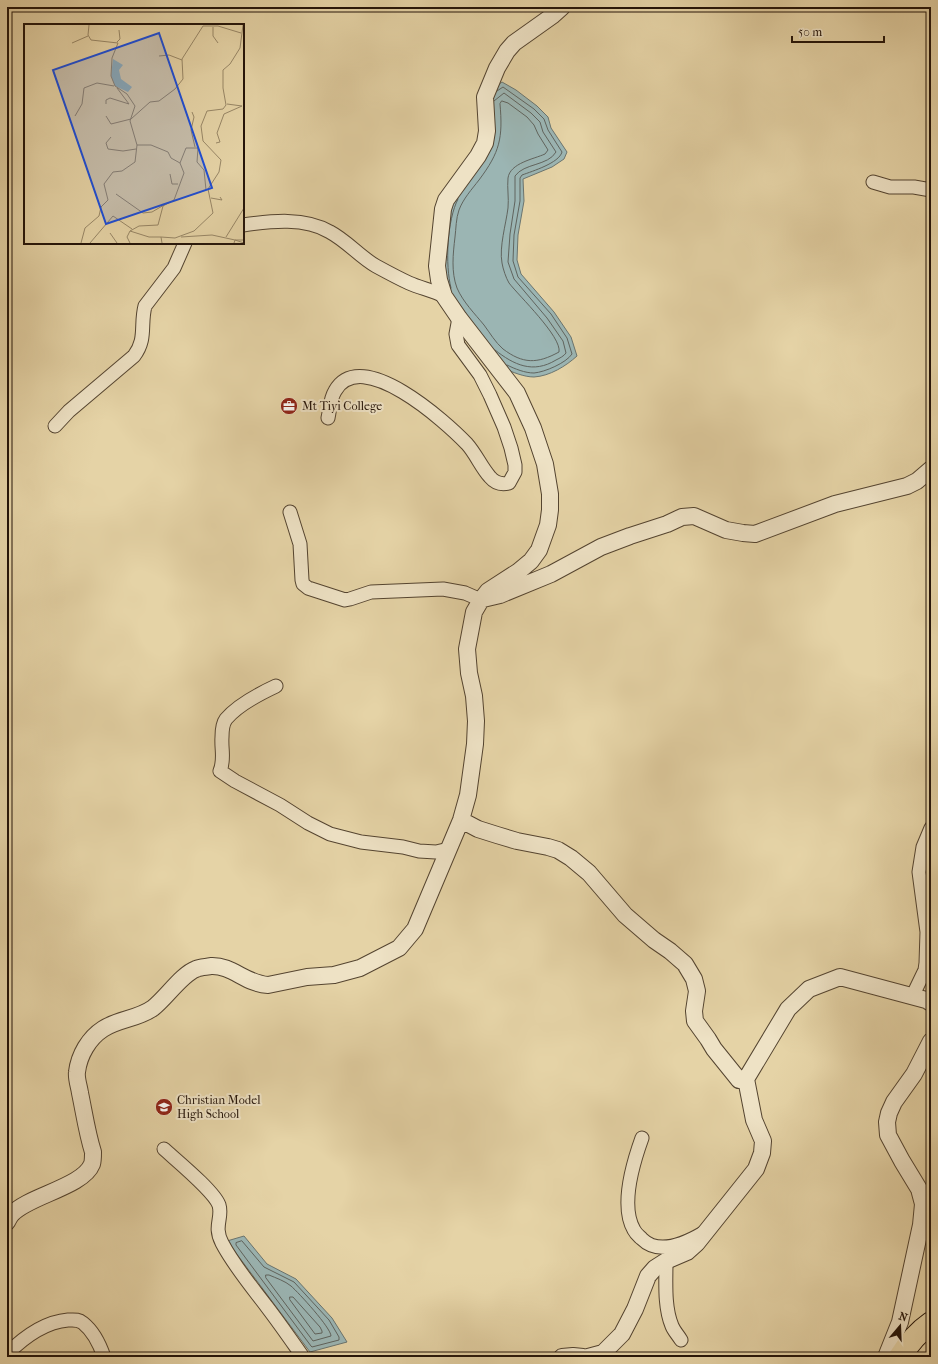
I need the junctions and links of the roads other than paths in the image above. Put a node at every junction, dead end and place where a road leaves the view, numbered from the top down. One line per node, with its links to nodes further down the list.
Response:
1 (562, 7): 6 (street)
2 (873, 182): 3 (street)
3 (931, 190)
4 (244, 226): 6 (street)
5 (185, 244): 9 (street)
6 (444, 296): 7 (street)
7 (459, 318): 8 (street); 12 (street)
8 (328, 418)
9 (55, 426)
10 (931, 469): 12 (street)
11 (290, 512): 12 (street)
12 (481, 600): 14 (street)
13 (276, 686): 16 (street)
14 (461, 820): 16 (street); 20 (street)
15 (931, 828): 17 (street)
16 (449, 849): 23 (street)
17 (912, 997): 18 (street); 20 (street)
18 (931, 1003)
19 (931, 1041): 34 (street)
20 (746, 1079): 24 (street)
21 (642, 1138): 24 (street)
22 (164, 1149): 30 (street)
23 (7, 1222)
24 (706, 1231): 25 (street)
25 (666, 1261): 27 (street); 33 (street)
26 (931, 1323): 35 (highway)
27 (681, 1340)
28 (7, 1354): 29 (street)
29 (104, 1357)
30 (303, 1357)
31 (562, 1357): 32 (street)
32 (583, 1357)
33 (588, 1357)
34 (886, 1357)
35 (900, 1357)

